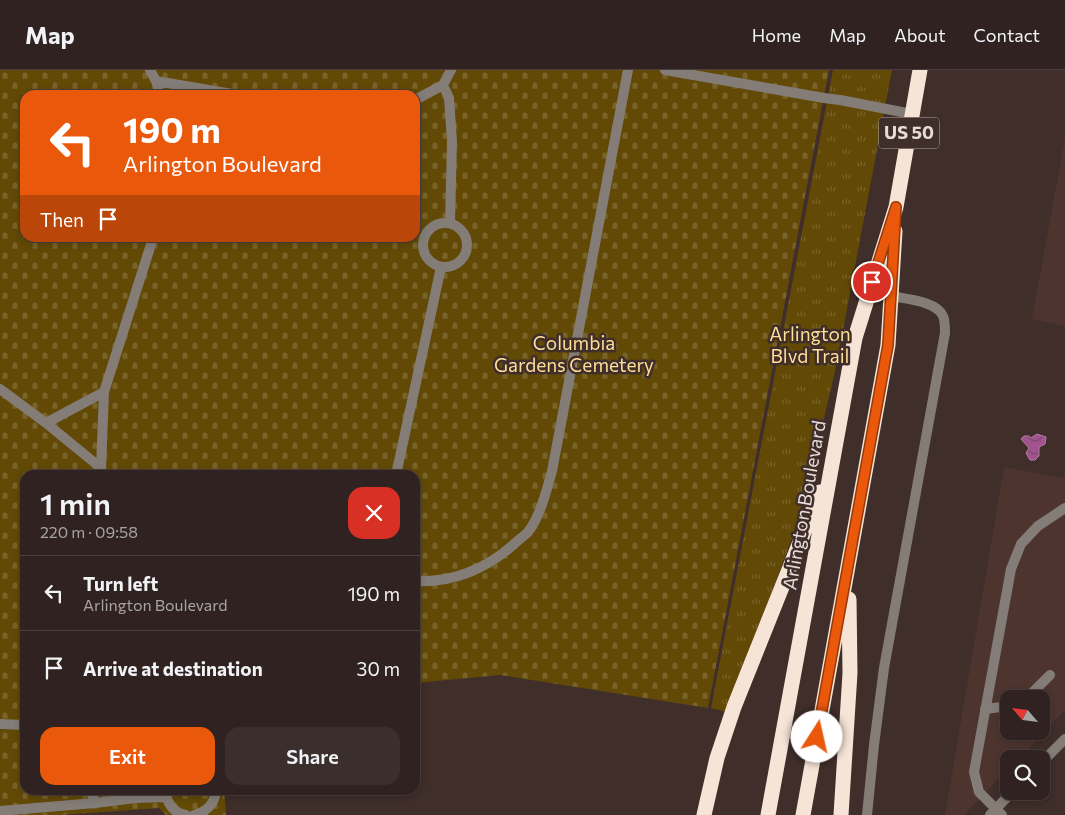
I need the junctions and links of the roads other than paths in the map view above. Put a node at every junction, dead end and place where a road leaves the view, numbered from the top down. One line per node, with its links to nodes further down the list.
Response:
1 (150, 70): 6 (street)
2 (452, 70): 7 (street)
3 (628, 70): 26 (street)
4 (665, 70): 11 (street)
5 (920, 70): 11 (highway, Arlington Boulevard / US 50)
6 (156, 82): 8 (street); 9 (street)
7 (443, 85): 10 (street); 13 (street)
8 (158, 90)
9 (206, 90)
10 (420, 97)
11 (912, 114): 12 (highway, Arlington Boulevard / US 50)
12 (896, 207): 16 (highway, Arlington Boulevard / US 50); 20 (highway, Arlington Boulevard / US 50)
13 (450, 223): 15 (street); 15 (street)
14 (152, 242): 18 (street)
15 (441, 267): 23 (street)
16 (891, 296): 25 (highway, Arlington Boulevard / US 50); 49 (street)
17 (0, 388): 19 (street)
18 (104, 392): 19 (street); 22 (street)
19 (46, 423): 21 (street)
20 (832, 460): 45 (highway); 46 (highway, Arlington Boulevard / US 50)
21 (101, 470)
22 (102, 470)
23 (397, 470)
24 (1065, 508): 30 (street)
25 (849, 561): 47 (highway, Arlington Boulevard / US 50); 48 (highway)
26 (420, 582)
27 (1050, 675): 28 (street)
28 (1035, 690)
29 (1000, 707): 30 (street)
30 (985, 709): 42 (street)
31 (0, 724): 32 (street)
32 (20, 725)
33 (1065, 739): 34 (street)
34 (1050, 754)
35 (93, 795): 40 (street)
36 (158, 795): 40 (street)
37 (166, 795): 43 (street)
38 (215, 795): 44 (street)
39 (1006, 800): 42 (street)
40 (95, 803): 41 (street)
41 (0, 811)
42 (996, 813)
43 (186, 815)
44 (196, 815)
45 (704, 815)
46 (768, 815)
47 (803, 815)
48 (841, 815)
49 (867, 815)

